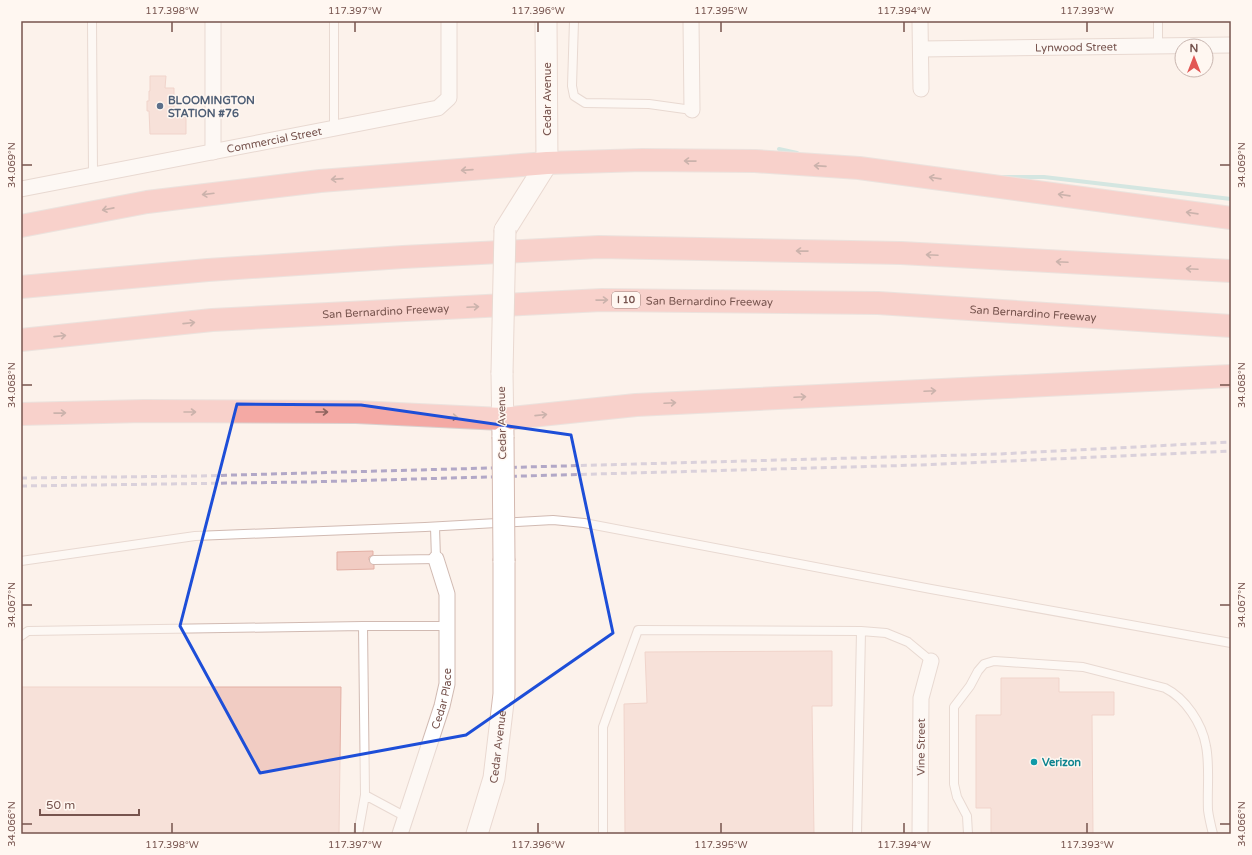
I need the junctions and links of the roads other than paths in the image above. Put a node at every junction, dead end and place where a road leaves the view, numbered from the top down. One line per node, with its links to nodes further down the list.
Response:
1 (92, 21): 18 (lane)
2 (213, 21): 16 (street)
3 (334, 21): 15 (lane)
4 (449, 21): 15 (street, Commercial Street)
5 (546, 21): 17 (main road, Cedar Avenue)
6 (574, 21): 14 (lane)
7 (691, 21): 14 (street)
8 (920, 21): 12 (street)
9 (1158, 21): 10 (lane)
10 (1158, 45): 11 (street, Lynwood Street); 12 (street, Lynwood Street)
11 (1231, 45)
12 (921, 49): 13 (street)
13 (921, 89)
14 (692, 110)
15 (334, 128): 16 (street, Commercial Street)
16 (213, 152): 18 (street, Commercial Street)
17 (547, 163): 20 (highway, one-way to 17); 21 (highway, one-way to 21); 28 (main road, Cedar Avenue, bridge)
18 (93, 175): 19 (street, Commercial Street)
19 (21, 189)
20 (1231, 218)
21 (21, 226)
22 (1231, 271): 23 (highway, one-way to 23)
23 (21, 287)
24 (1231, 326): 25 (highway, San Bernardino Freeway / I 10, one-way to 24)
25 (21, 340)
26 (1231, 376): 28 (highway, one-way to 26)
27 (21, 414): 28 (highway, one-way to 28)
28 (502, 428): 43 (main road, Cedar Avenue, bridge)
29 (435, 527): 30 (lane); 32 (lane); 37 (lane)
30 (436, 559): 31 (lane); 34 (street, Cedar Place)
31 (374, 560)
32 (21, 561)
33 (363, 626): 34 (lane); 36 (lane); 39 (lane)
34 (447, 626): 40 (street, Cedar Place)
35 (861, 631): 38 (lane); 44 (lane); 45 (lane)
36 (21, 636)
37 (1231, 643)
38 (931, 661): 46 (street, Vine Street)
39 (365, 795): 40 (lane); 41 (lane)
40 (406, 817): 42 (street, Cedar Place)
41 (358, 834)
42 (400, 834)
43 (477, 834)
44 (603, 834)
45 (857, 834)
46 (920, 834)
47 (968, 834): 48 (lane)
48 (1213, 834)

